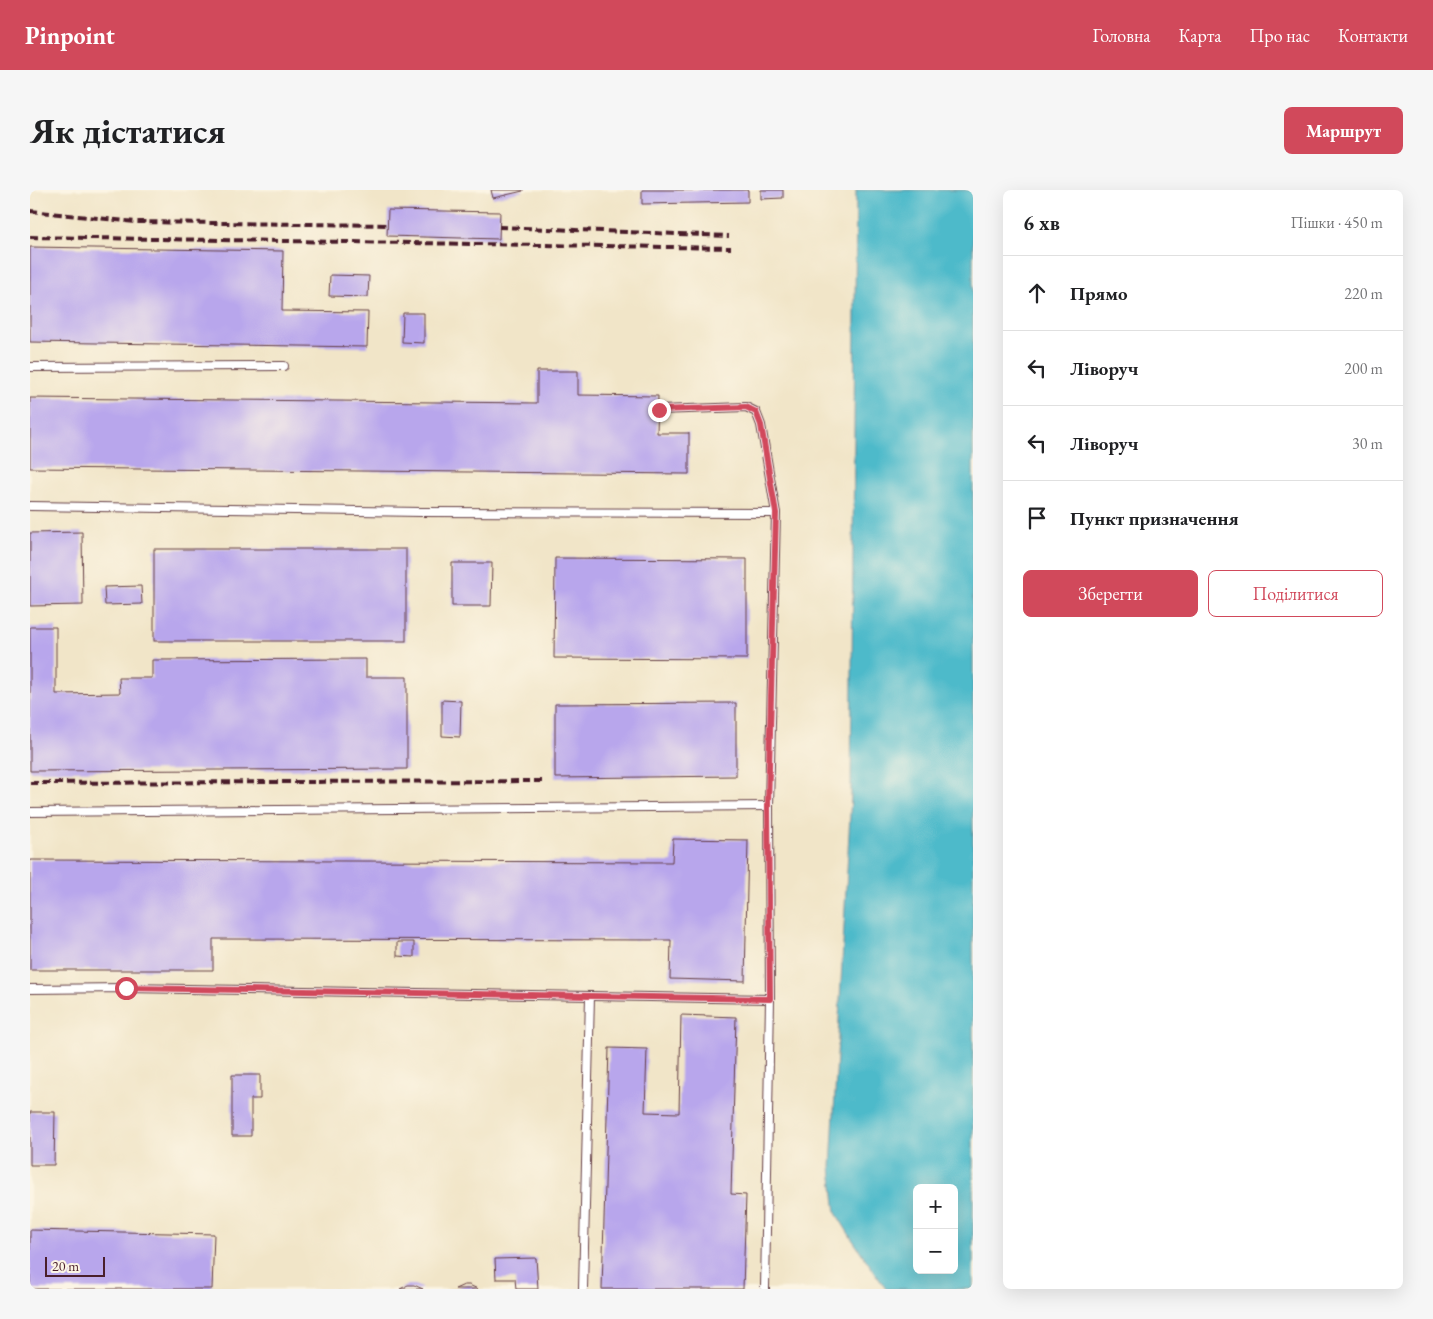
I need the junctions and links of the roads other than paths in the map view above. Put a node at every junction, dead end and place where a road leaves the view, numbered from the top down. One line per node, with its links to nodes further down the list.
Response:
1 (30, 366): 2 (lane)
2 (284, 366)
3 (659, 410): 5 (lane)
4 (30, 506): 5 (lane)
5 (776, 513): 6 (lane)
6 (768, 806): 7 (lane); 10 (lane)
7 (30, 812)
8 (30, 989): 9 (lane)
9 (590, 996): 10 (lane); 11 (lane)
10 (770, 999): 12 (lane)
11 (583, 1289)
12 (765, 1289)

